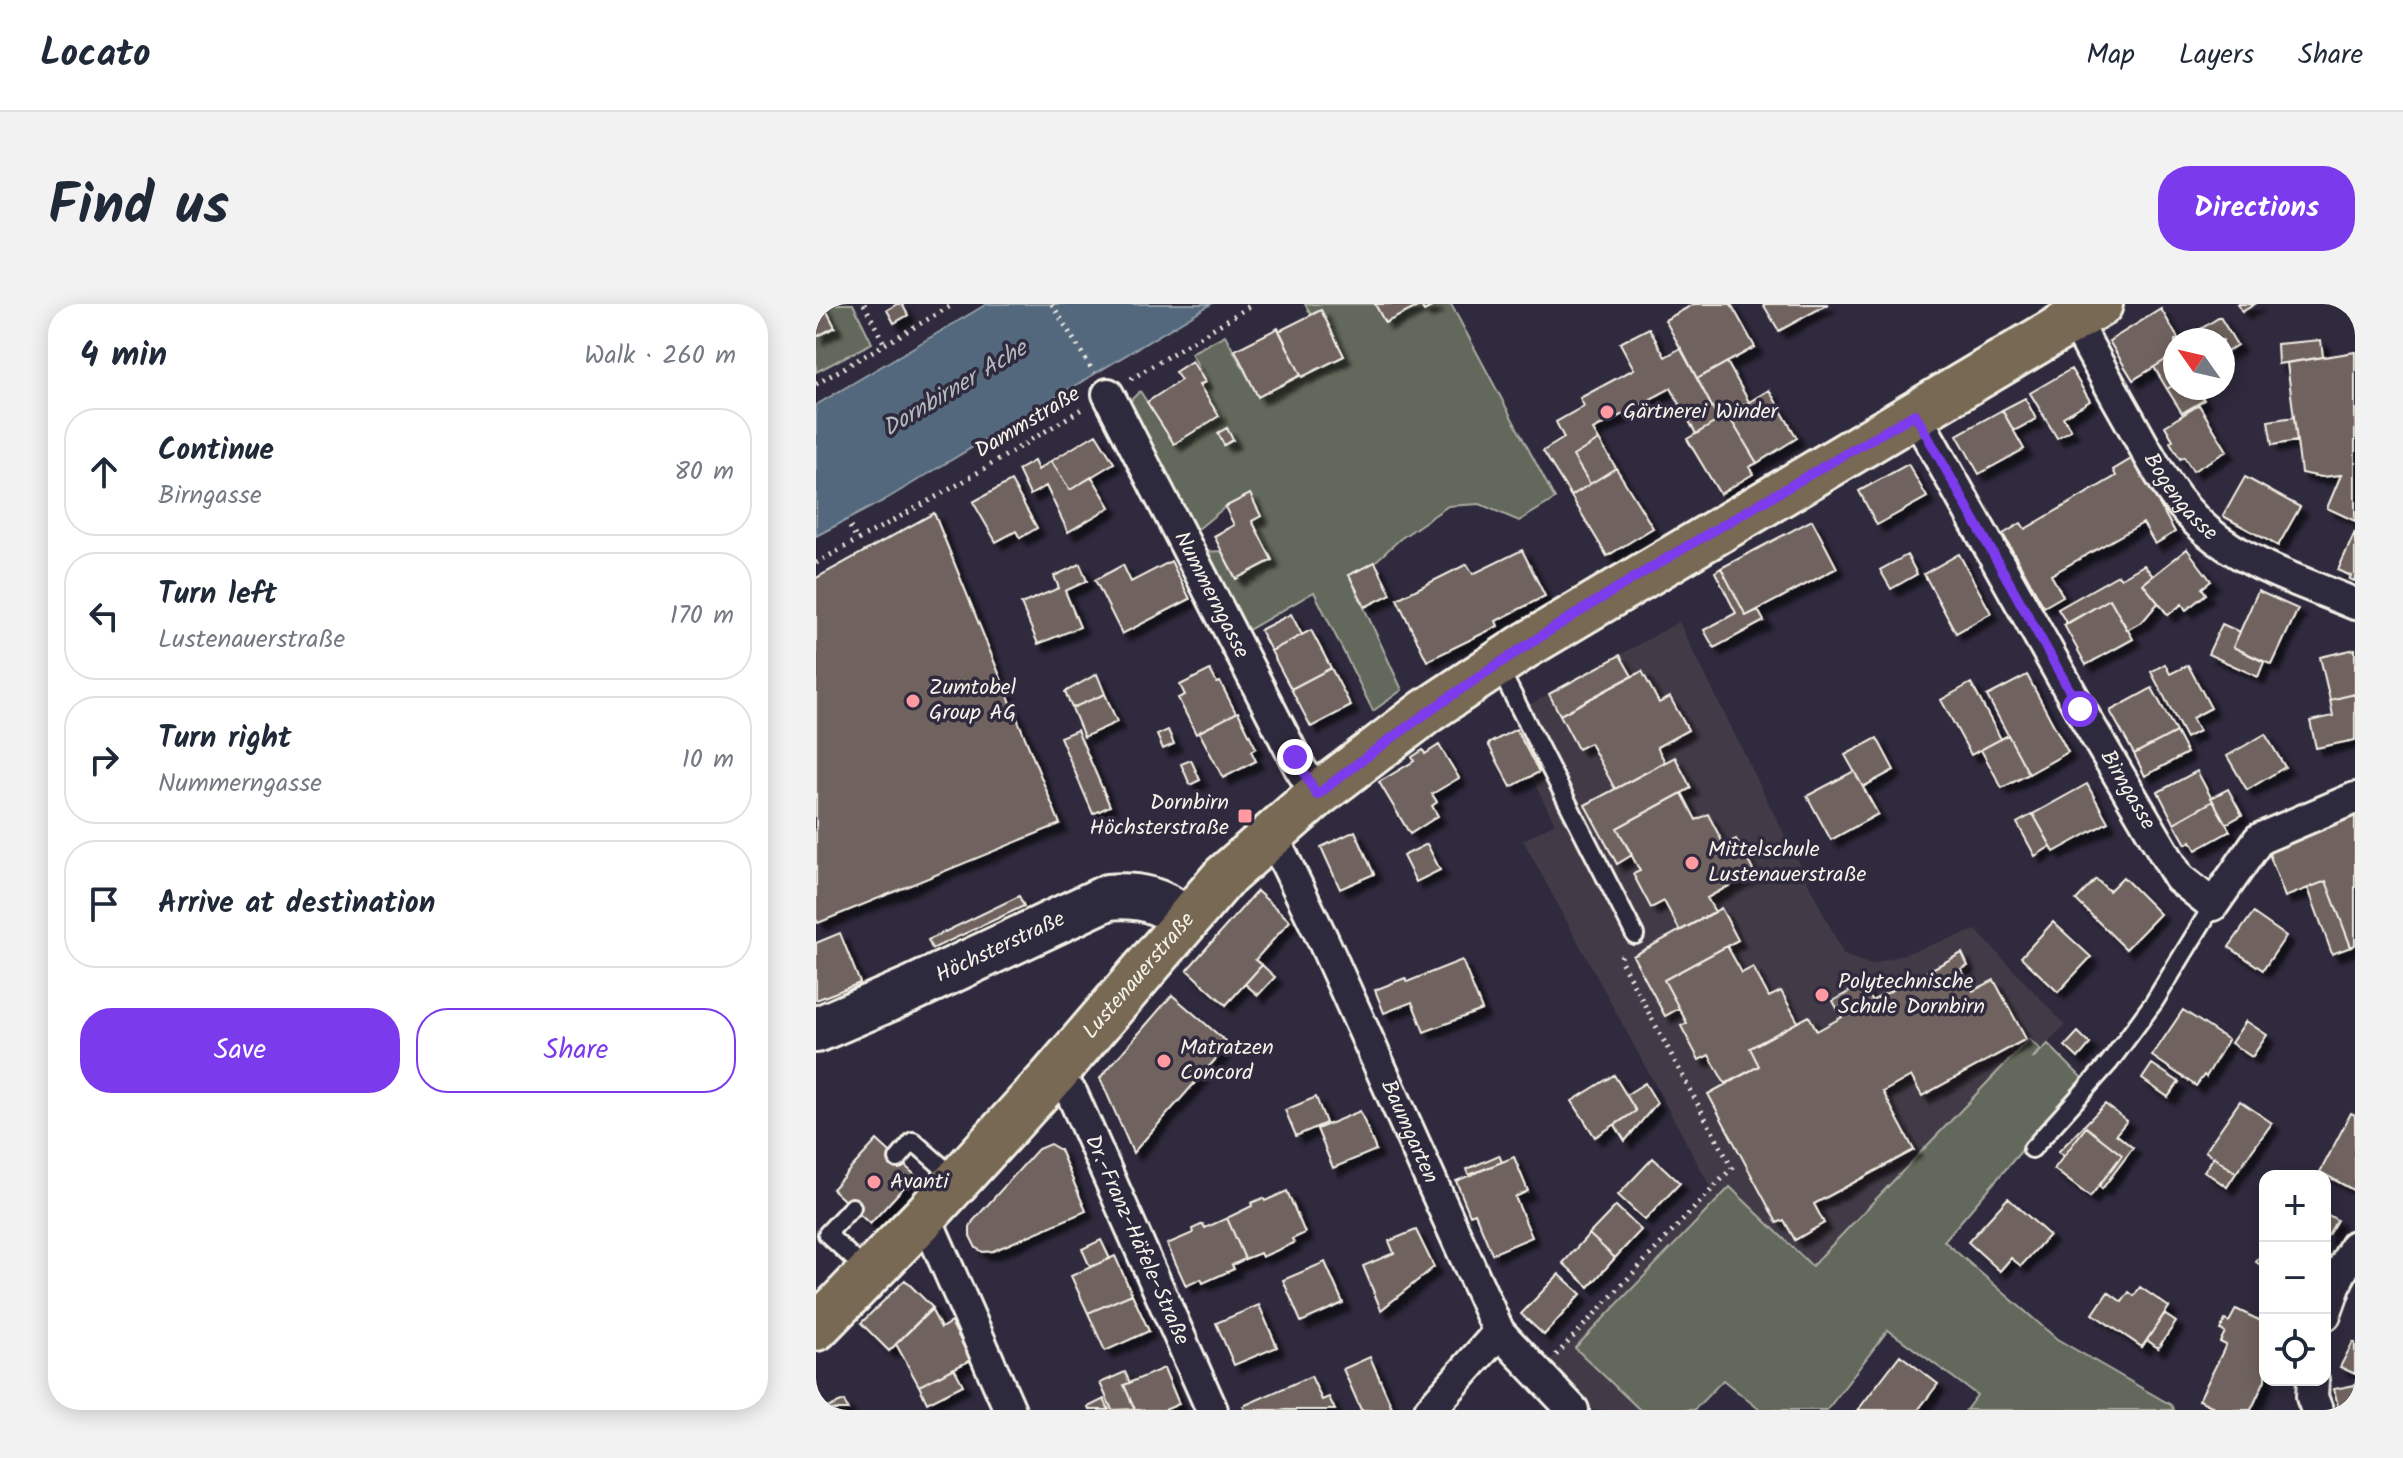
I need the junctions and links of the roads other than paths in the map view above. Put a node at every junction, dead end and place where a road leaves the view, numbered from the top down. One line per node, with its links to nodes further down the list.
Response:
1 (2087, 312): 3 (main road, Lustenauerstraße); 4 (street, Bogengasse)
2 (1103, 387): 6 (street, Nummerngasse)
3 (1915, 414): 5 (main road, Lustenauerstraße); 9 (street, Birngasse)
4 (2355, 604)
5 (1497, 664): 6 (main road, Lustenauerstraße); 11 (lane)
6 (1317, 795): 8 (main road, Lustenauerstraße)
7 (2355, 798): 9 (street)
8 (1270, 835): 10 (main road, Lustenauerstraße); 23 (street, Baumgarten)
9 (2213, 905): 14 (lane)
10 (1185, 919): 12 (main road, Höchsterstraße); 13 (main road, Lustenauerstraße)
11 (1635, 935)
12 (816, 1030)
13 (1053, 1076): 16 (main road, Lustenauerstraße); 26 (street, Dr.-Franz-Häfele-Straße)
14 (2032, 1149)
15 (898, 1159): 16 (lane)
16 (958, 1180): 18 (main road, Lustenauerstraße)
17 (852, 1207): 20 (lane)
18 (925, 1216): 20 (main road, Lustenauerstraße); 25 (street)
19 (2355, 1246): 21 (street)
20 (869, 1273): 22 (main road, Lustenauerstraße)
21 (2325, 1314)
22 (816, 1328)
23 (1499, 1332): 27 (street); 28 (street, Baumgarten)
24 (2313, 1386): 29 (street)
25 (1010, 1410)
26 (1212, 1410)
27 (1430, 1410)
28 (1573, 1410)
29 (2317, 1410)

